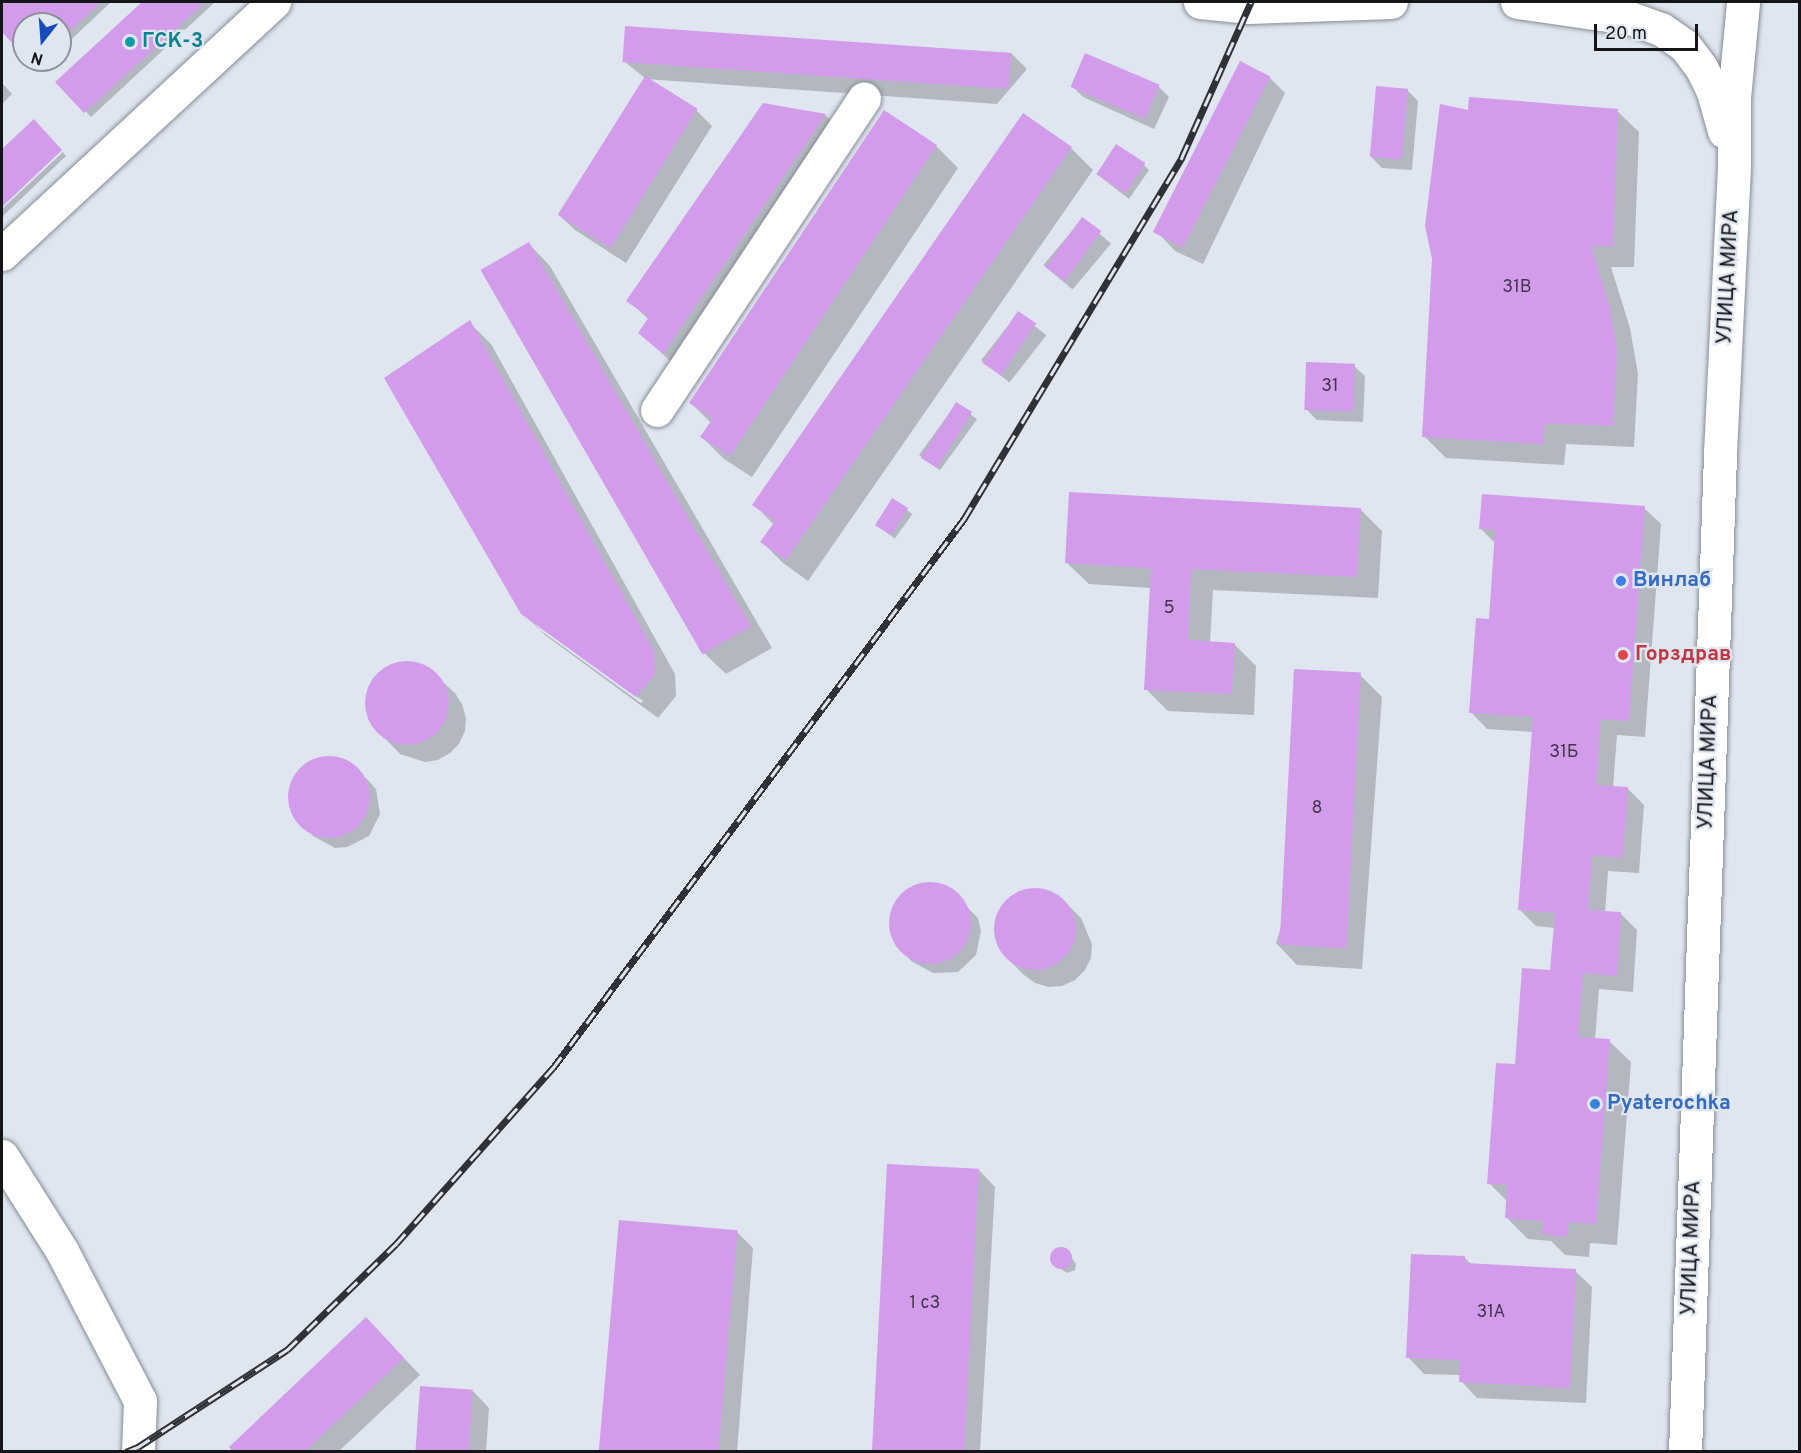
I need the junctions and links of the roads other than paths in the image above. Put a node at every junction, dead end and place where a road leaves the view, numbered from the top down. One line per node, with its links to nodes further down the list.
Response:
1 (274, 2): 8 (main road)
2 (1200, 2): 3 (main road)
3 (1391, 2)
4 (1517, 2): 7 (main road)
5 (1743, 2): 7 (main road, УЛИЦА МИРА)
6 (864, 99): 9 (main road)
7 (1734, 165): 12 (main road, УЛИЦА МИРА)
8 (2, 254)
9 (657, 410)
10 (2, 1156): 11 (main road)
11 (138, 1452)
12 (1685, 1452)

